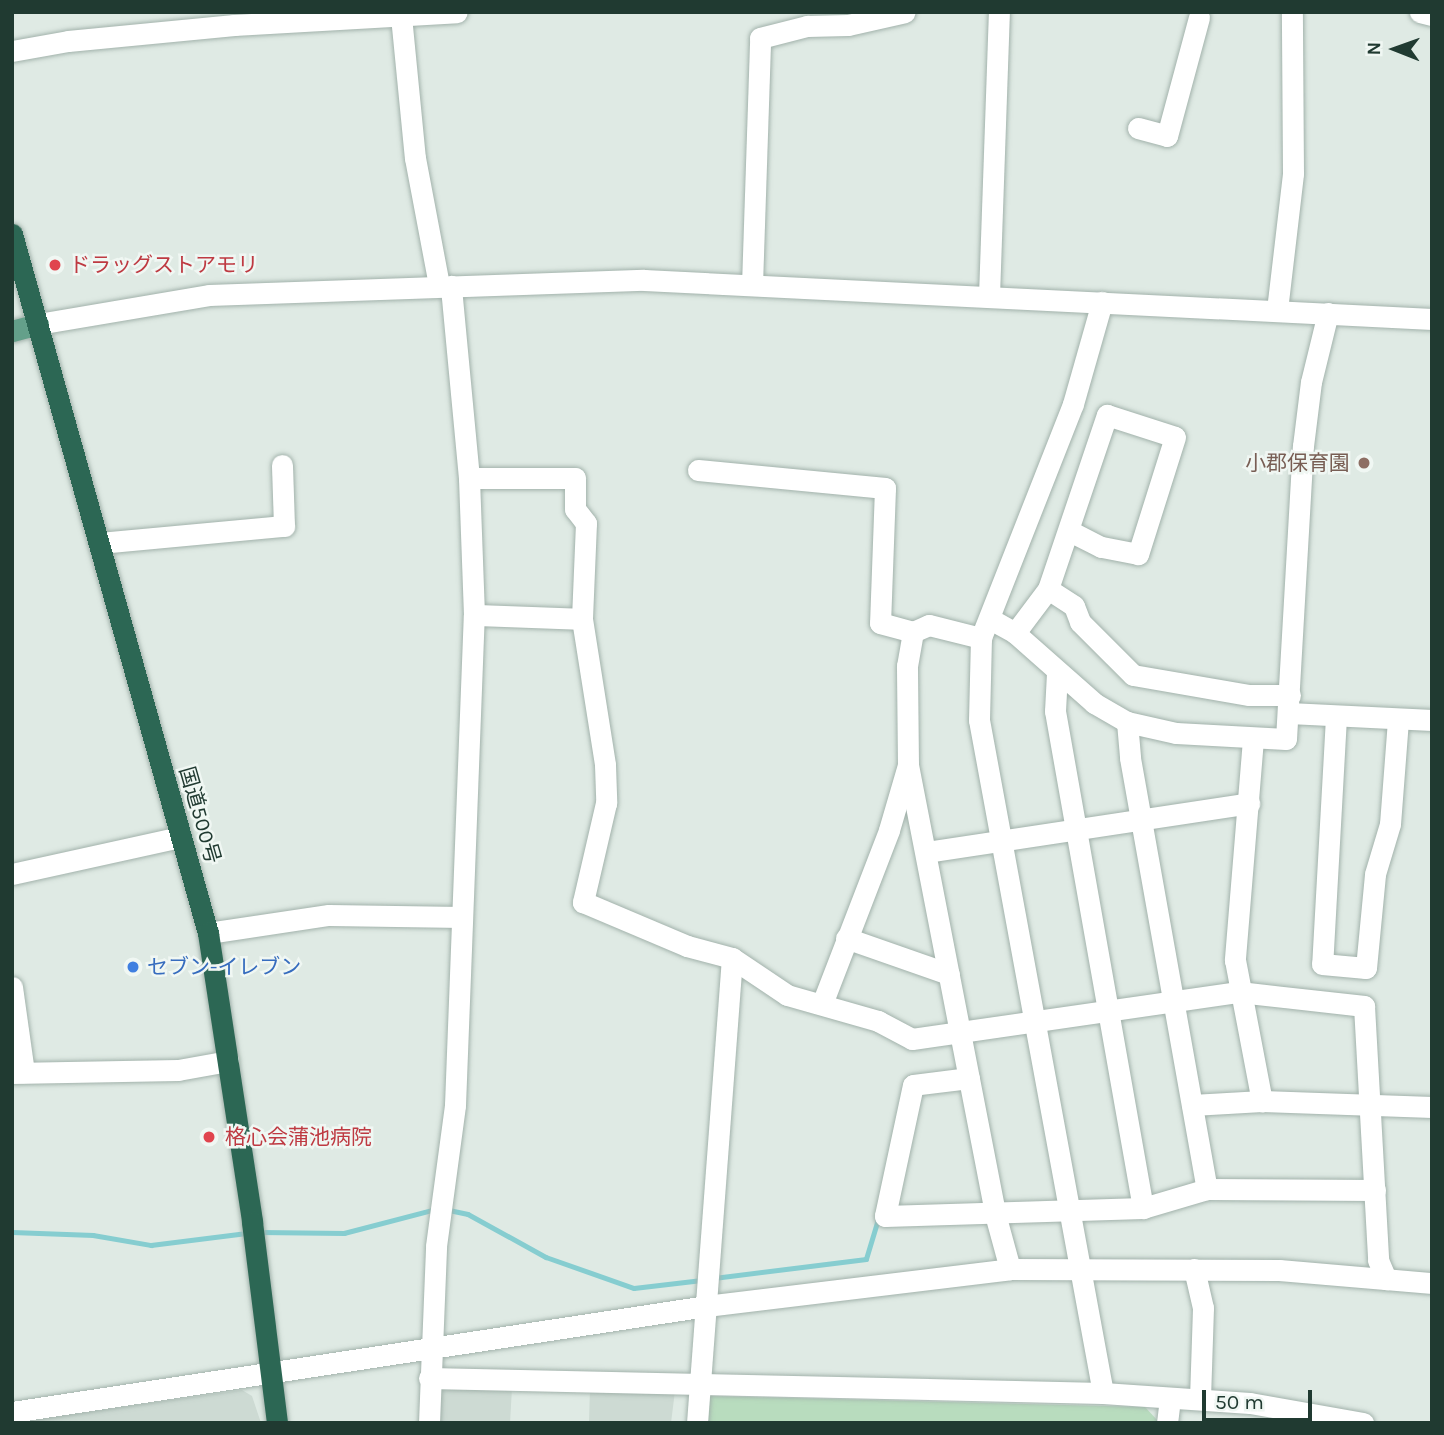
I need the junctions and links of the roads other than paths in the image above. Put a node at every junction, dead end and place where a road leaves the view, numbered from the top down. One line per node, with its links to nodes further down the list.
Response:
1 (457, 12): 7 (street)
2 (905, 12): 12 (street)
3 (999, 12): 14 (street)
4 (1292, 12): 16 (street)
5 (1420, 12): 6 (street)
6 (1432, 15)
7 (401, 16): 9 (street); 13 (street)
8 (1199, 17): 10 (street)
9 (12, 51)
10 (1138, 128)
11 (12, 234): 19 (highway, 国道500号)
12 (752, 285): 13 (street); 14 (street)
13 (445, 286): 19 (street); 23 (street)
14 (989, 296): 15 (street)
15 (1101, 302): 16 (street); 29 (street)
16 (1277, 310): 17 (street)
17 (1328, 313): 18 (street); 33 (street)
18 (1432, 319)
19 (38, 324): 20 (main road); 25 (highway, 国道500号)
20 (12, 331)
21 (282, 465): 25 (street)
22 (698, 470): 30 (street)
23 (469, 478): 27 (street); 28 (street)
24 (1070, 531): 24 (street); 26 (street)
25 (99, 543): 43 (highway, 国道500号)
26 (1048, 589): 31 (street); 33 (street)
27 (474, 615): 28 (street); 47 (street)
28 (582, 619): 50 (street)
29 (986, 629): 30 (street); 31 (street); 44 (street)
30 (913, 632): 39 (street)
31 (1015, 633): 32 (street)
32 (1057, 673): 37 (street); 42 (street)
33 (1289, 704): 34 (street); 38 (street)
34 (1336, 717): 35 (street); 35 (street)
35 (1398, 719): 36 (street)
36 (1432, 720)
37 (1128, 722): 38 (street); 41 (street)
38 (1253, 740): 40 (street)
39 (908, 765): 45 (street); 49 (street)
40 (1249, 803): 41 (street); 53 (street)
41 (1141, 820): 42 (street); 54 (street)
42 (1077, 831): 44 (street); 56 (street)
43 (180, 837): 46 (street); 48 (highway, 国道500号)
44 (1003, 842): 45 (street); 57 (street)
45 (926, 852): 51 (street)
46 (12, 874)
47 (461, 917): 48 (street); 77 (street)
48 (208, 933): 59 (highway, 国道500号)
49 (846, 938): 51 (street); 55 (street)
50 (732, 958): 55 (street); 76 (street)
51 (949, 974): 58 (street)
52 (12, 987): 60 (street)
53 (1239, 992): 54 (street); 62 (street); 63 (street)
54 (1174, 1002): 56 (street); 64 (street)
55 (822, 1004): 58 (street)
56 (1107, 1011): 57 (street); 68 (street)
57 (1036, 1022): 58 (street); 69 (street)
58 (961, 1035): 61 (street)
59 (228, 1061): 60 (street); 78 (highway, 国道500号)
60 (18, 1073)
61 (969, 1078): 70 (street); 70 (street)
62 (1262, 1101): 63 (street); 64 (street)
63 (1371, 1104): 65 (street); 67 (street)
64 (1192, 1105): 66 (street)
65 (1432, 1107)
66 (1207, 1189): 67 (street); 68 (street)
67 (1375, 1190): 74 (street)
68 (1143, 1208): 69 (street)
69 (1068, 1213): 70 (street); 71 (street)
70 (995, 1214): 72 (street)
71 (1080, 1268): 72 (street); 73 (street); 81 (street)
72 (1010, 1269): 76 (street)
73 (1194, 1269): 74 (street); 83 (street)
74 (1386, 1279): 75 (street)
75 (1432, 1283)
76 (706, 1306): 77 (street); 80 (street)
77 (430, 1348): 78 (street); 79 (street)
78 (268, 1374): 84 (street); 85 (highway, 国道500号)
79 (429, 1378): 80 (street); 86 (street)
80 (701, 1381): 81 (street); 87 (street)
81 (1103, 1393): 82 (street)
82 (1170, 1398): 83 (street); 88 (street)
83 (1200, 1398): 89 (street)
84 (12, 1412)
85 (277, 1423)
86 (429, 1423)
87 (697, 1423)
88 (1167, 1423)
89 (1363, 1423)

